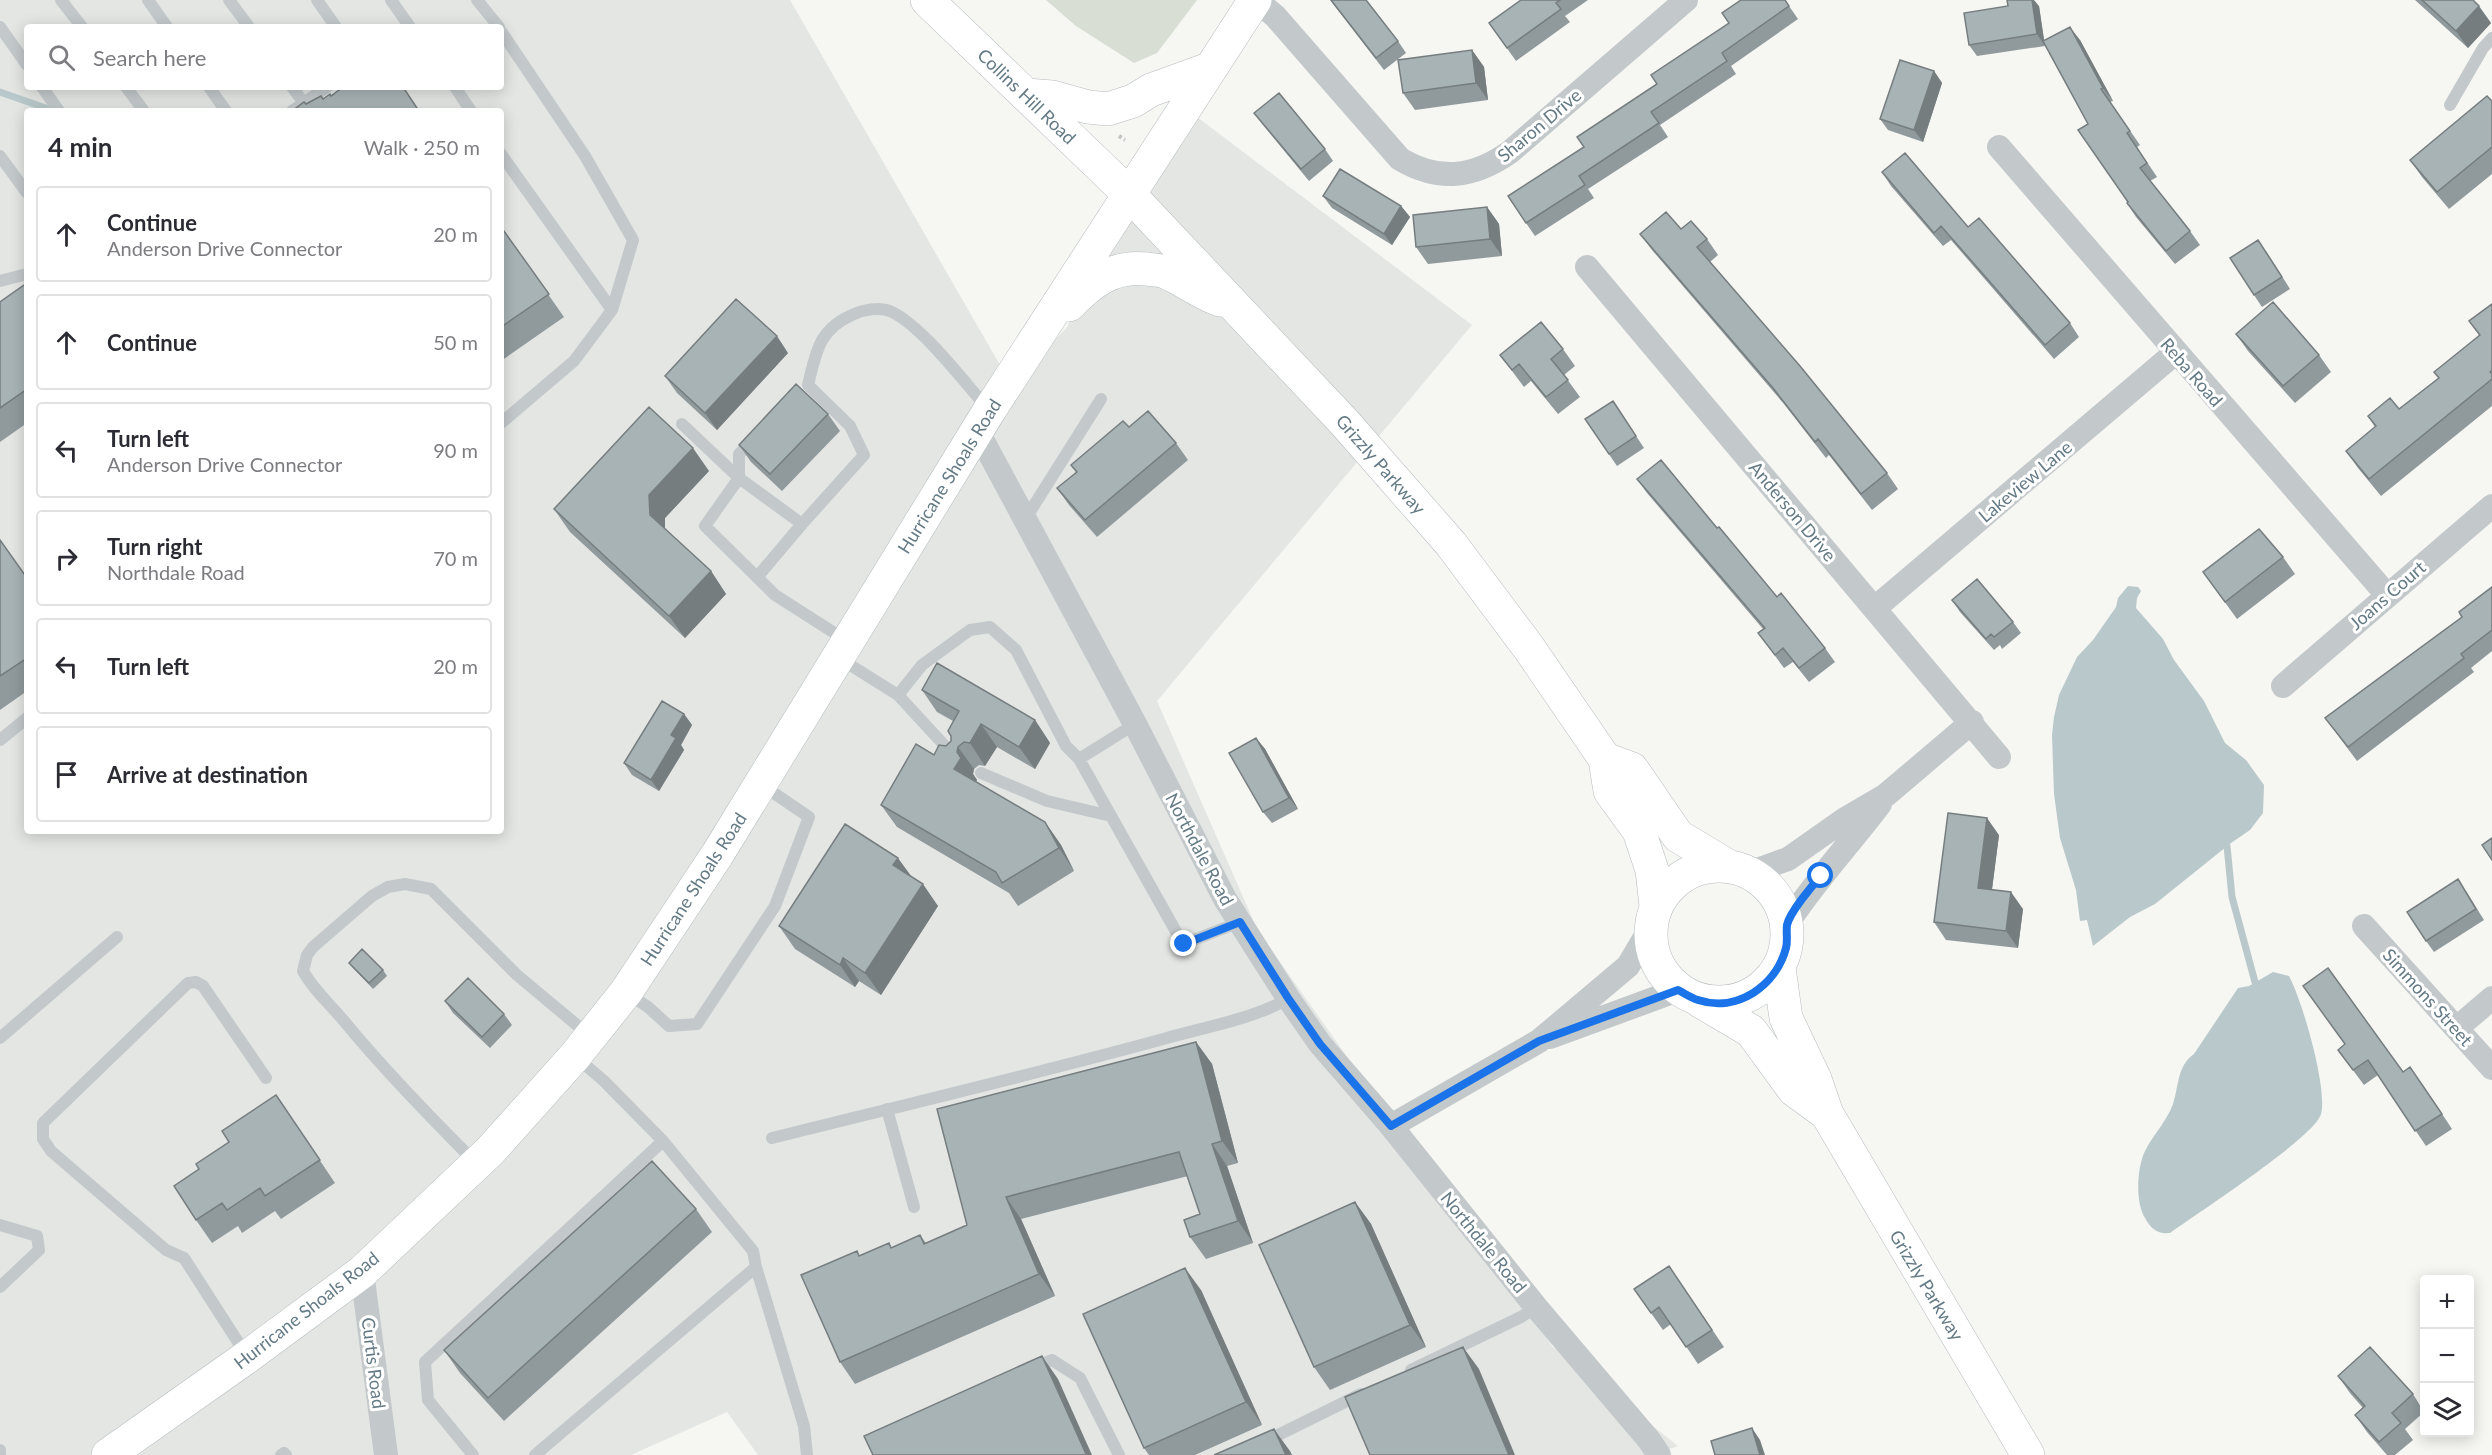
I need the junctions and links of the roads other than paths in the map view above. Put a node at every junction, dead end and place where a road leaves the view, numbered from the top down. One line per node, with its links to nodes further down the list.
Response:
1 (61, 0): 10 (lane)
2 (148, 0): 11 (lane)
3 (229, 0): 12 (lane)
4 (317, 0): 13 (lane)
5 (391, 0): 14 (lane)
6 (477, 0): 15 (lane)
7 (927, 0): 27 (street, Collins Hill Road)
8 (1255, 0): 9 (street, Sharon Drive); 20 (street, Hurricane Shoals Road)
9 (1686, 0)
10 (80, 24)
11 (165, 24)
12 (247, 24)
13 (334, 24)
14 (408, 24)
15 (496, 24)
16 (0, 27): 19 (lane)
17 (504, 35): 44 (lane)
18 (2492, 38): 29 (lane)
19 (24, 61)
20 (1209, 69): 27 (street); 39 (street, Hurricane Shoals Road)
21 (44, 90): 30 (lane)
22 (128, 90): 31 (lane)
23 (211, 90): 32 (lane)
24 (294, 90): 28 (lane)
25 (323, 90): 28 (lane)
26 (456, 90): 34 (lane)
27 (1026, 95): 39 (street, Collins Hill Road)
28 (304, 103): 33 (lane)
29 (2450, 105)
30 (57, 108)
31 (142, 108)
32 (224, 108)
33 (296, 108)
34 (469, 108)
35 (1999, 147): 46 (street, Reba Road)
36 (0, 156): 38 (lane)
37 (504, 158): 44 (lane)
38 (24, 189)
39 (1128, 193): 43 (street, Grizzly Parkway); 45 (street, Hurricane Shoals Road)
40 (1587, 267): 58 (street, Anderson Drive)
41 (24, 274): 42 (lane)
42 (2, 278)
43 (1236, 305): 45 (street); 68 (street, Grizzly Parkway)
44 (612, 310): 48 (lane)
45 (1047, 321): 49 (street, Hurricane Shoals Road)
46 (2175, 353): 57 (street, Reba Road); 58 (street, Lakeview Lane)
47 (1101, 399): 54 (lane)
48 (504, 420)
49 (983, 420): 54 (street, Northdale Road); 55 (lane); 59 (street, Hurricane Shoals Road)
50 (682, 424): 52 (lane)
51 (762, 431): 52 (lane)
52 (739, 478): 55 (lane); 56 (lane)
53 (2492, 506): 57 (street, Joans Court)
54 (1026, 518): 64 (street, Northdale Road)
55 (802, 524): 56 (lane)
56 (758, 576): 59 (lane)
57 (2386, 595): 60 (street, Joans Court)
58 (1875, 608): 63 (street, Anderson Drive)
59 (843, 650): 61 (lane); 71 (street, Hurricane Shoals Road)
60 (2283, 686)
61 (898, 695): 67 (lane); 69 (lane)
62 (24, 721): 65 (lane)
63 (1972, 722): 66 (street, Anderson Drive); 72 (street)
64 (1135, 724): 67 (lane); 76 (street, Northdale Road)
65 (0, 741)
66 (2000, 757)
67 (1079, 759): 73 (lane)
68 (1605, 759): 74 (street); 75 (street, Grizzly Parkway)
69 (959, 761)
70 (981, 772): 73 (lane)
71 (761, 784): 81 (street, Hurricane Shoals Road); 81 (lane)
72 (1886, 795): 74 (street); 77 (street)
73 (1111, 816): 76 (lane)
74 (1739, 869): 75 (street); 77 (street)
75 (1653, 917): 82 (street); 87 (street)
76 (1240, 922): 83 (street, Northdale Road)
77 (1787, 924): 80 (street)
78 (2364, 926): 85 (street, Simmons Street)
79 (117, 937): 86 (lane)
80 (1779, 968): 82 (street); 92 (street, Grizzly Parkway)
81 (626, 992): 88 (street, Hurricane Shoals Road)
82 (1688, 995): 87 (street); 92 (street, Grizzly Parkway)
83 (1288, 998): 91 (lane); 93 (street, Northdale Road)
84 (2492, 998): 85 (street)
85 (2457, 1028): 89 (street, Simmons Street)
86 (0, 1038)
87 (1539, 1041): 93 (street)
88 (582, 1046): 95 (lane); 96 (street, Hurricane Shoals Road); 96 (lane)
89 (2492, 1068)
90 (266, 1078): 103 (lane)
91 (887, 1109): 94 (lane); 97 (lane)
92 (1827, 1114): 117 (street, Grizzly Parkway)
93 (1391, 1126): 102 (street, Northdale Road)
94 (772, 1138)
95 (663, 1141): 99 (lane); 112 (lane)
96 (476, 1164): 100 (street, Hurricane Shoals Road)
97 (914, 1207)
98 (0, 1226): 101 (lane)
99 (756, 1267): 113 (lane); 114 (lane)
100 (362, 1272): 103 (street, Hurricane Shoals Road); 111 (street, Curtis Road)
101 (0, 1287)
102 (1536, 1307): 105 (lane); 116 (street, Northdale Road)
103 (247, 1357): 110 (street, Hurricane Shoals Road)
104 (1021, 1373): 115 (lane)
105 (1396, 1377)
106 (1376, 1387): 107 (lane)
107 (1253, 1447)
108 (0, 1450): 109 (lane)
109 (0, 1455)
110 (108, 1455)
111 (386, 1455)
112 (473, 1455)
113 (535, 1455)
114 (807, 1455)
115 (1119, 1455)
116 (1659, 1455)
117 (2028, 1455)

